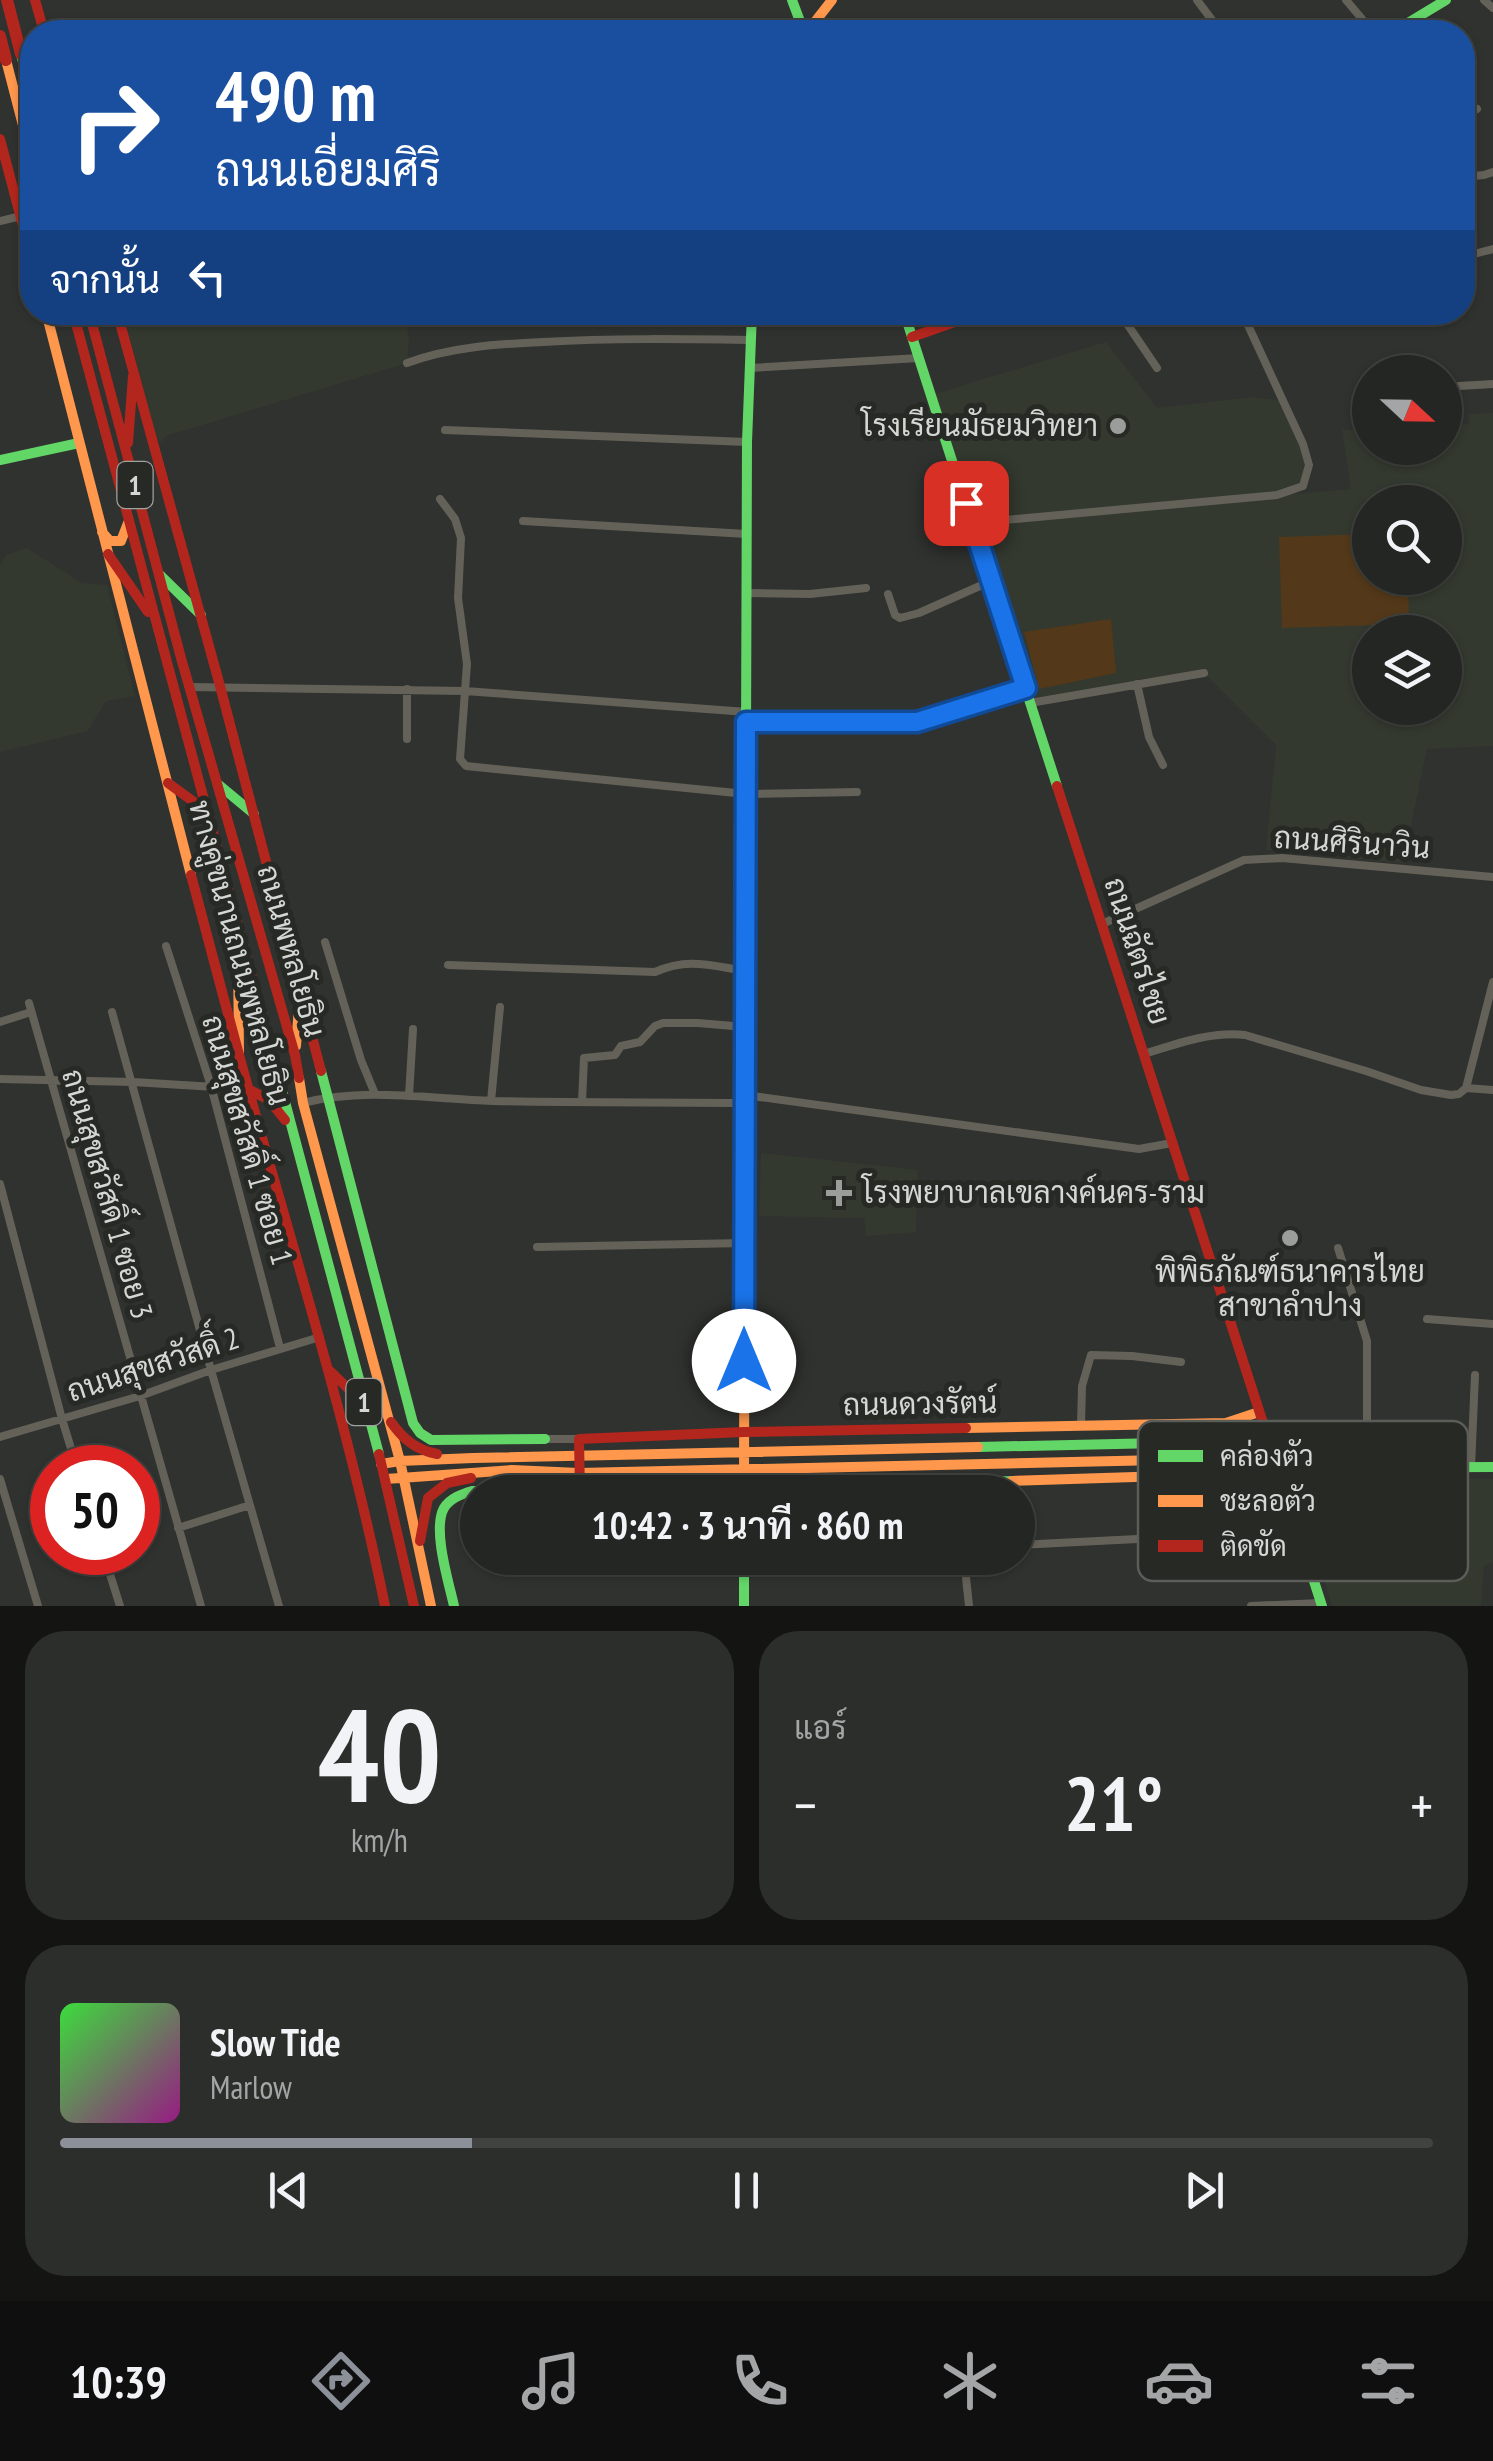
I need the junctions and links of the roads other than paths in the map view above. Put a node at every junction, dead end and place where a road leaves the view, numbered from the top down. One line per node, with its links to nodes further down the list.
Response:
1 (7, 0): 11 (main road, bridge)
2 (832, 0): 7 (main road)
3 (1346, 0): 8 (street)
4 (1446, 0): 9 (main road)
5 (1484, 0): 6 (street)
6 (1493, 8)
7 (816, 20)
8 (1363, 20)
9 (1413, 20)
10 (0, 36): 12 (main road, bridge)
11 (20, 50)
12 (3, 55): 13 (main road)
13 (20, 117)
14 (0, 138): 15 (main road)
15 (5, 174): 16 (main road)
16 (20, 213)
17 (49, 325): 37 (main road, ทางคู่ขนานถนนพหลโยธิน / 1)
18 (75, 325): 42 (main road, ถนนพหลโยธิน / 1)
19 (93, 325): 38 (main road, ถนนพหลโยธิน / 1)
20 (120, 325): 32 (main road, ทางคู่ขนานถนนพหลโยธิน / 1)
21 (752, 325): 27 (main road)
22 (908, 325): 26 (main road, ถนนฉัตรไชย)
23 (946, 325): 26 (main road)
24 (1128, 325): 31 (street)
25 (1247, 325): 43 (street)
26 (912, 337): 28 (main road, ถนนฉัตรไชย)
27 (751, 340): 29 (street); 30 (main road)
28 (919, 358): 30 (street); 43 (main road, ถนนฉัตรไชย)
29 (407, 363)
30 (750, 368): 36 (main road)
31 (1157, 368)
32 (133, 376): 38 (main road); 52 (main road, ทางคู่ขนานถนนพหลโยธิน / 1)
33 (1493, 384): 34 (street)
34 (1462, 386)
35 (445, 430): 36 (street)
36 (747, 442): 45 (main road)
37 (79, 443): 39 (main road); 44 (main road, ทางคู่ขนานถนนพหลโยธิน / 1)
38 (127, 454): 47 (main road, ถนนพหลโยธิน / 1)
39 (0, 460)
40 (440, 499): 61 (street)
41 (523, 521): 45 (street)
42 (128, 523): 44 (main road); 53 (main road, ถนนพหลโยธิน / 1)
43 (972, 523): 48 (main road, ถนนฉัตรไชย)
44 (102, 532): 46 (main road, ทางคู่ขนานถนนพหลโยธิน / 1)
45 (747, 534): 50 (main road)
46 (108, 554): 53 (main road); 66 (main road, ทางคู่ขนานถนนพหลโยธิน / 1)
47 (158, 573): 52 (main road); 57 (main road, ถนนพหลโยธิน / 1)
48 (991, 582): 51 (street); 58 (main road, ถนนฉัตรไชย)
49 (866, 588): 50 (street)
50 (747, 593): 63 (main road)
51 (888, 594)
52 (199, 610): 56 (main road, ทางคู่ขนานถนนพหลโยธิน / 1)
53 (155, 623): 60 (main road, ถนนพหลโยธิน / 1)
54 (1204, 673): 55 (street)
55 (1137, 684): 62 (street); 65 (street)
56 (220, 686): 57 (street); 59 (street); 71 (main road, ทางคู่ขนานถนนพหลโยธิน / 1)
57 (189, 687): 60 (main road); 67 (main road, ถนนพหลโยธิน / 1)
58 (1026, 688): 62 (main road, ถนนฉัตรไชย); 63 (street)
59 (407, 689): 61 (street); 64 (street)
60 (174, 691): 70 (main road, ถนนพหลโยธิน / 1)
61 (465, 691): 63 (street); 69 (street)
62 (1030, 703): 73 (main road, ถนนฉัตรไชย)
63 (746, 717): 69 (main road)
64 (407, 739)
65 (1163, 766)
66 (168, 783): 70 (main road); 86 (main road, ทางคู่ขนานถนนพหลโยธิน / 1)
67 (217, 783): 71 (main road); 88 (main road, ถนนพหลโยธิน / 1)
68 (858, 792): 69 (street)
69 (746, 794): 78 (main road)
70 (205, 810): 74 (main road, ถนนพหลโยธิน / 1)
71 (254, 814): 80 (main road, ทางคู่ขนานถนนพหลโยธิน / 1)
72 (1493, 877): 73 (street, ถนนศิรินาวิน)
73 (1102, 924): 87 (main road, ถนนฉัตรไชย)
74 (238, 932): 86 (main road); 103 (main road, ถนนพหลโยธิน / 1)
75 (325, 942): 96 (street)
76 (166, 946): 92 (street, ถนนสุขสวัสดิ์ 1 ซอย 1)
77 (448, 965): 78 (street)
78 (746, 972): 84 (main road)
79 (1493, 982): 93 (street)
80 (300, 994): 88 (main road); 97 (main road, ทางคู่ขนานถนนพหลโยธิน / 1)
81 (500, 1007): 100 (street)
82 (112, 1012): 91 (street)
83 (0, 1022): 90 (street, ถนนสุขสวัสดิ์ 1 ซอย 3)
84 (745, 1027): 99 (main road); 101 (street)
85 (412, 1029): 98 (street)
86 (239, 1054): 94 (main road, ทางคู่ขนานถนนพหลโยธิน / 1)
87 (1144, 1054): 93 (street); 104 (main road, ถนนฉัตรไชย)
88 (295, 1055): 102 (main road, ถนนพหลโยธิน / 1)
89 (0, 1079): 90 (street)
90 (52, 1080): 91 (street); 117 (street, ถนนสุขสวัสดิ์ 1 ซอย 3)
91 (132, 1082): 92 (street); 114 (street)
92 (212, 1086): 94 (street); 112 (street, ถนนสุขสวัสดิ์ 1 ซอย 1)
93 (1466, 1088): 95 (street)
94 (248, 1089): 103 (main road); 111 (main road, ทางคู่ขนานถนนพหลโยธิน / 1)
95 (1493, 1090)
96 (374, 1094): 97 (street); 98 (street)
97 (327, 1096): 102 (street); 131 (main road, ทางคู่ขนานถนนพหลโยธิน / 1)
98 (409, 1096): 100 (street)
99 (745, 1099): 101 (street); 104 (street); 106 (main road)
100 (491, 1101): 101 (street)
101 (582, 1102)
102 (303, 1103): 120 (main road, ถนนพหลโยธิน / 1)
103 (290, 1125): 118 (main road, ถนนพหลโยธิน / 1)
104 (1172, 1143): 119 (main road, ถนนฉัตรไชย)
105 (0, 1184): 121 (street)
106 (745, 1243): 107 (street); 128 (main road)
107 (538, 1247)
108 (1338, 1248): 124 (street)
109 (1427, 1319): 110 (street)
110 (1493, 1324)
111 (320, 1338): 112 (street, ถนนสุขสวัสดิ์ 2); 115 (main road, ทางคู่ขนานถนนพหลโยธิน / 1)
112 (280, 1348): 114 (street, ถนนสุขสวัสดิ์ 2)
113 (1181, 1362): 126 (street)
114 (211, 1370): 117 (street, ถนนสุขสวัสดิ์ 2); 156 (street)
115 (330, 1371): 118 (main road); 169 (main road, ทางคู่ขนานถนนพหลโยธิน / 1)
116 (1475, 1374): 143 (street)
117 (140, 1396): 121 (street, ถนนสุขสวัสดิ์ 2); 157 (street, ถนนสุขสวัสดิ์ 1 ซอย 3)
118 (365, 1405): 141 (main road, ถนนพหลโยธิน / 1)
119 (1259, 1412): 122 (main road, ถนนดวงรัตน์); 123 (main road, ถนนฉัตรไชย)
120 (388, 1417): 137 (main road); 138 (main road, ถนนพหลโยธิน / 1)
121 (62, 1419): 129 (street, ถนนสุขสวัสดิ์ 2); 133 (street)
122 (1232, 1421)
123 (1262, 1421)
124 (1367, 1421)
125 (1138, 1425): 126 (main road, ถนนดวงรัตน์)
126 (1081, 1426): 127 (main road, ถนนดวงรัตน์)
127 (1004, 1427): 128 (main road, ถนนดวงรัตน์); 134 (main road)
128 (744, 1432): 130 (main road, ถนนดวงรัตน์); 135 (main road)
129 (0, 1436)
130 (579, 1438): 131 (street); 136 (main road)
131 (545, 1439)
132 (1138, 1443): 134 (main road)
133 (70, 1445)
134 (1004, 1446): 135 (main road); 140 (main road)
135 (744, 1452): 136 (main road); 146 (main road)
136 (579, 1456): 137 (main road); 147 (main road)
137 (474, 1458): 138 (main road)
138 (400, 1460): 141 (main road); 150 (main road, ถนนพหลโยธิน / 1)
139 (1138, 1460): 140 (main road)
140 (1005, 1463): 146 (main road); 149 (main road)
141 (382, 1464): 153 (main road, ถนนพหลโยธิน / 1)
142 (1468, 1467): 143 (main road)
143 (1471, 1467): 144 (main road)
144 (1493, 1467)
145 (512, 1470): 147 (main road); 150 (main road); 160 (main road)
146 (744, 1470): 147 (main road); 148 (main road)
147 (580, 1473)
148 (744, 1475)
149 (1005, 1475)
150 (404, 1477): 153 (main road); 160 (main road, ถนนพหลโยธิน / 1)
151 (1138, 1477): 154 (main road)
152 (0, 1479): 165 (street)
153 (386, 1479): 170 (main road, ถนนพหลโยธิน / 1)
154 (1035, 1480)
155 (460, 1494): 172 (main road)
156 (250, 1504): 157 (street); 168 (street)
157 (178, 1528): 167 (street, ถนนสุขสวัสดิ์ 1 ซอย 3)
158 (1138, 1539): 159 (street)
159 (1035, 1544)
160 (418, 1548): 171 (main road, ถนนพหลโยธิน / 1)
161 (110, 1575): 166 (street)
162 (744, 1575): 173 (main road)
163 (966, 1575): 174 (street)
164 (1321, 1604): 175 (street)
165 (38, 1606)
166 (120, 1606)
167 (202, 1606)
168 (280, 1606)
169 (385, 1606)
170 (414, 1606)
171 (431, 1606)
172 (454, 1606)
173 (744, 1606)
174 (969, 1606)
175 (1251, 1606)

